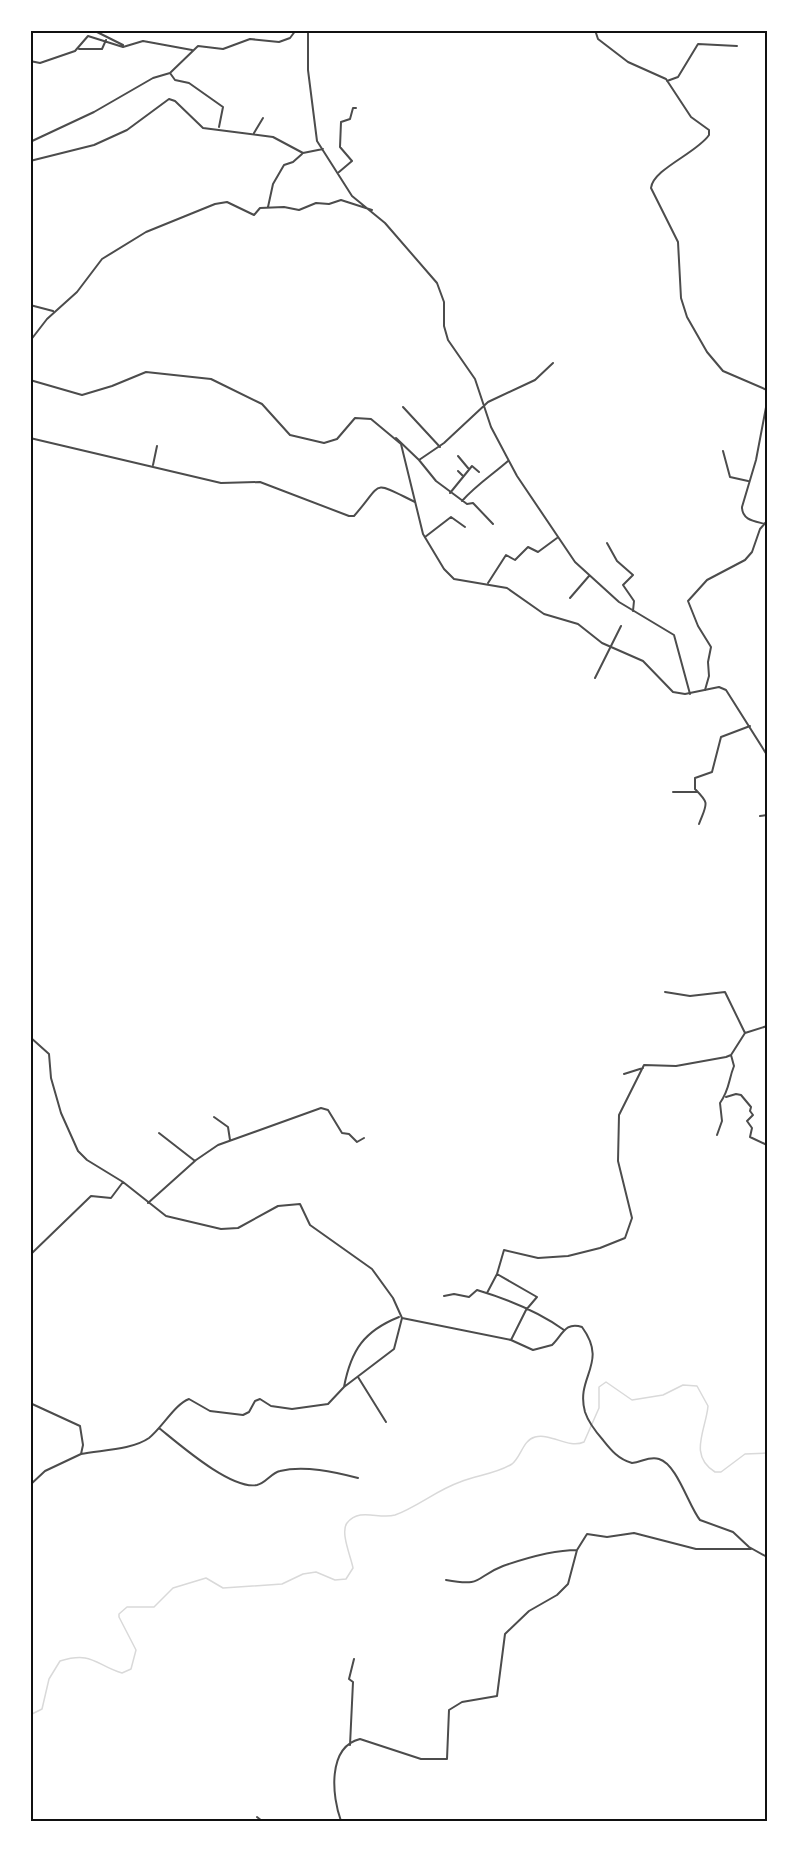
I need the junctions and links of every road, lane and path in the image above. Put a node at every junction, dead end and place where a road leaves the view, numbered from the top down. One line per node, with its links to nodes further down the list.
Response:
1 (93, 30): 6 (street)
2 (296, 30): 9 (street)
3 (308, 30): 18 (street)
4 (595, 30): 12 (street)
5 (106, 40): 6 (street); 8 (street); 8 (street)
6 (125, 46): 9 (street)
7 (737, 46): 12 (street)
8 (78, 49): 10 (street)
9 (192, 50): 11 (street)
10 (30, 61)
11 (170, 73): 15 (street); 17 (street)
12 (667, 81): 29 (street)
13 (356, 108): 21 (street)
14 (263, 118): 16 (street)
15 (219, 128): 16 (street); 20 (street)
16 (254, 133): 19 (street)
17 (30, 142)
18 (323, 149): 19 (street); 21 (street)
19 (303, 153): 22 (street)
20 (30, 161)
21 (339, 172): 23 (street)
22 (268, 207): 23 (street); 25 (street)
23 (372, 210): 32 (street)
24 (30, 306): 25 (street)
25 (55, 312): 26 (street)
26 (30, 340)
27 (553, 363): 32 (street)
28 (30, 380): 34 (street)
29 (767, 390)
30 (767, 402): 46 (street)
31 (403, 407): 36 (street)
32 (483, 408): 36 (street); 40 (street)
33 (30, 438): 41 (street)
34 (396, 438): 39 (street); 49 (street)
35 (157, 446): 41 (street)
36 (440, 447): 39 (street)
37 (723, 451): 46 (street)
38 (458, 456): 42 (street)
39 (420, 460): 47 (street)
40 (508, 461): 48 (street); 54 (street)
41 (153, 465): 49 (street)
42 (468, 468): 44 (street); 45 (street)
43 (458, 471): 45 (street)
44 (479, 472)
45 (463, 476): 47 (street)
46 (748, 481): 50 (street)
47 (450, 493): 48 (street)
48 (462, 501): 51 (street)
49 (415, 502): 53 (street)
50 (766, 523): 63 (street)
51 (493, 524)
52 (465, 527): 53 (street)
53 (424, 537): 57 (street)
54 (557, 538): 56 (street); 57 (street)
55 (607, 543): 59 (street)
56 (589, 576): 58 (street); 59 (street)
57 (488, 584): 61 (street)
58 (570, 598)
59 (633, 611): 64 (street)
60 (621, 626): 61 (street)
61 (609, 645): 62 (street); 64 (street)
62 (595, 678)
63 (705, 690): 64 (street); 65 (street)
64 (690, 694)
65 (750, 726): 66 (street); 68 (street)
66 (767, 755)
67 (673, 792): 68 (street)
68 (698, 792): 71 (street)
69 (767, 815): 70 (street)
70 (760, 816)
71 (699, 824)
72 (665, 992): 74 (street)
73 (767, 1026): 74 (street)
74 (745, 1033): 76 (street)
75 (30, 1036): 87 (street)
76 (731, 1055): 77 (street); 79 (street)
77 (643, 1068): 78 (street); 90 (street)
78 (624, 1074)
79 (726, 1097): 82 (street); 85 (street)
80 (214, 1117): 84 (street)
81 (159, 1133): 86 (street)
82 (717, 1135)
83 (364, 1138): 84 (street)
84 (230, 1140): 86 (street)
85 (767, 1145)
86 (195, 1161): 88 (street)
87 (123, 1182): 88 (street); 89 (street)
88 (148, 1203): 94 (street)
89 (30, 1255)
90 (497, 1274): 91 (street); 93 (street)
91 (487, 1293): 92 (street); 93 (street)
92 (444, 1296)
93 (526, 1310): 95 (street); 96 (street)
94 (401, 1317): 96 (street); 97 (street); 98 (street)
95 (564, 1330): 96 (street); 105 (street)
96 (511, 1340)
97 (358, 1377): 98 (street); 100 (street)
98 (344, 1388): 101 (street)
99 (30, 1403): 102 (street)
100 (386, 1422)
101 (159, 1428): 102 (street); 103 (street)
102 (81, 1454): 104 (street)
103 (358, 1478)
104 (30, 1485)
105 (754, 1549): 106 (street); 107 (street)
106 (577, 1550): 108 (street); 110 (street)
107 (767, 1557)
108 (446, 1580)
109 (354, 1659): 110 (street)
110 (350, 1745): 113 (street)
111 (257, 1817): 112 (street)
112 (262, 1821)
113 (339, 1821)

